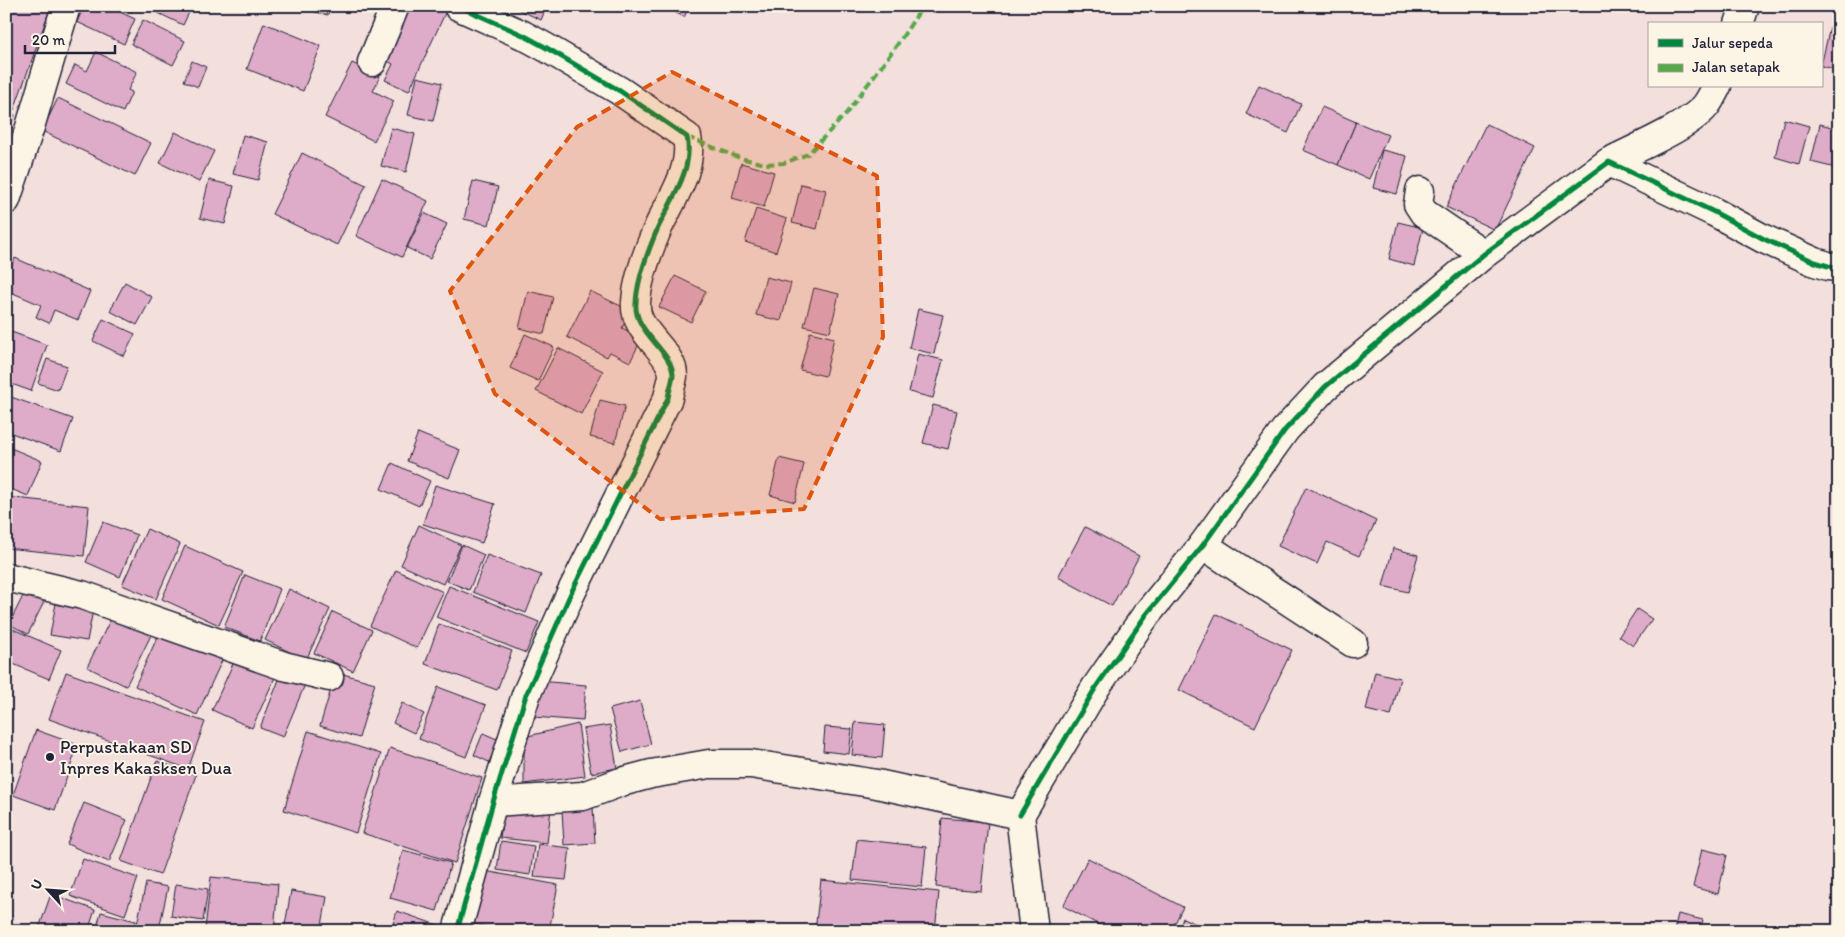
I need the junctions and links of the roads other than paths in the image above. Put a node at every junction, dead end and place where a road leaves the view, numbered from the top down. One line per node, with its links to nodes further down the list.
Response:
1 (66, 6): 10 (street)
2 (395, 6): 6 (street)
3 (458, 6): 17 (street)
4 (1745, 6): 5 (street)
5 (1740, 22)
6 (372, 62)
7 (1716, 88): 8 (street)
8 (1609, 162): 11 (street); 12 (street)
9 (1420, 192): 11 (street)
10 (6, 200)
11 (1484, 254): 13 (street)
12 (1839, 267)
13 (1203, 544): 15 (street); 18 (street)
14 (6, 577): 16 (street)
15 (1353, 643)
16 (328, 677)
17 (493, 802): 18 (street); 19 (street)
18 (1020, 815): 20 (street)
19 (456, 931)
20 (1034, 931)

